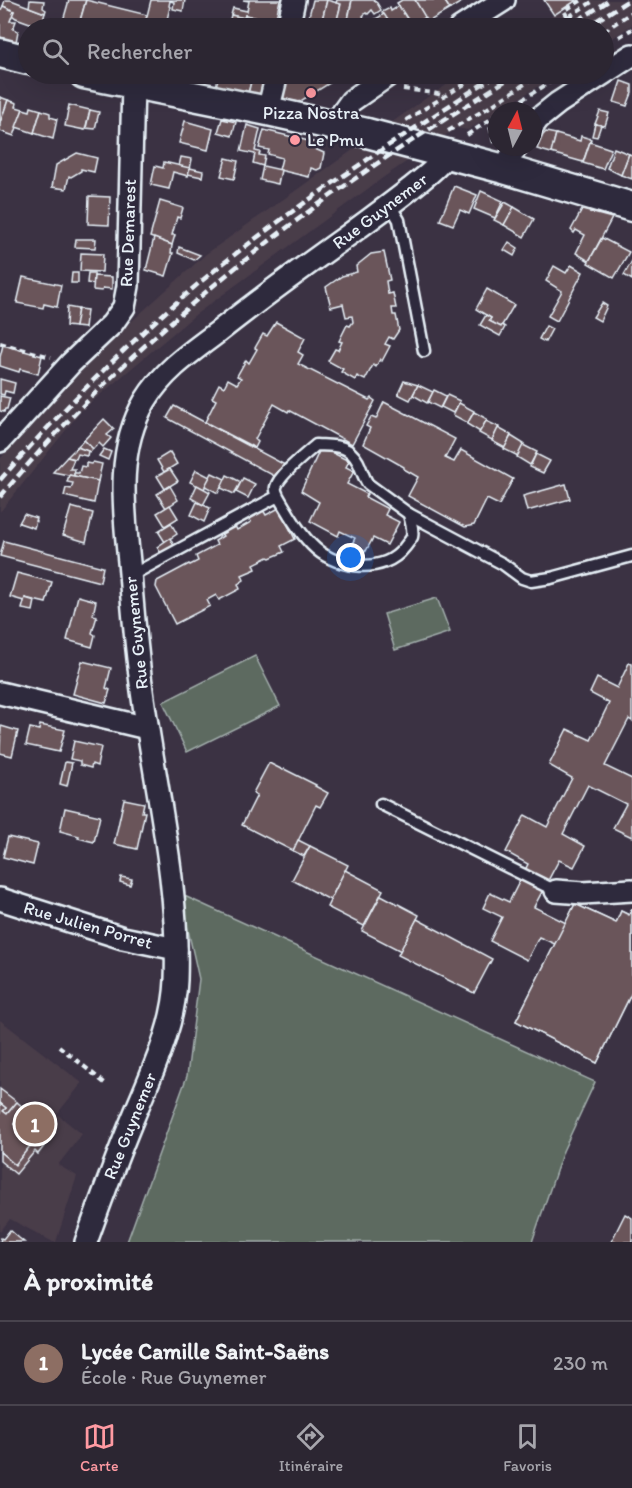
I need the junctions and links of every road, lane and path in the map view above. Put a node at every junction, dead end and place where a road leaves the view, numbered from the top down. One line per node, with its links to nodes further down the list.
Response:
1 (294, 0): 7 (street)
2 (504, 0): 8 (street)
3 (582, 0): 6 (path)
4 (595, 0): 6 (path)
5 (632, 12): 9 (path)
6 (568, 17)
7 (290, 18)
8 (476, 18)
9 (614, 24)
10 (0, 53): 12 (main road)
11 (632, 55): 13 (street)
12 (18, 58)
13 (614, 67)
14 (133, 84): 27 (main road); 37 (street, Rue Demarest)
15 (275, 84): 27 (street)
16 (388, 84): 29 (street)
17 (405, 84): 22 (path)
18 (465, 84): 22 (path)
19 (525, 84): 23 (path)
20 (547, 84): 24 (path)
21 (588, 84): 28 (street)
22 (445, 96): 26 (path)
23 (497, 102)
24 (518, 102)
25 (488, 108): 30 (path)
26 (425, 109)
27 (268, 111): 29 (main road)
28 (542, 116)
29 (333, 126): 30 (main road)
30 (449, 142): 31 (main road); 33 (street, Rue Guynemer)
31 (488, 150)
32 (510, 156): 34 (main road)
33 (390, 206): 36 (lane); 42 (street, Rue Guynemer)
34 (632, 207)
35 (0, 343): 37 (path)
36 (424, 351)
37 (71, 363): 38 (street, Rue Demarest)
38 (0, 441)
39 (278, 496): 40 (lane); 40 (lane); 42 (lane)
40 (409, 514): 41 (lane)
41 (632, 556)
42 (130, 576): 44 (street, Rue Guynemer)
43 (0, 693): 44 (street)
44 (147, 728): 49 (street, Rue Guynemer)
45 (381, 804): 47 (lane)
46 (632, 890): 47 (street)
47 (556, 891)
48 (0, 898): 49 (street, Rue Julien Porret)
49 (176, 949): 52 (street, Rue Guynemer)
50 (59, 1046): 51 (path)
51 (107, 1085)
52 (86, 1242)

